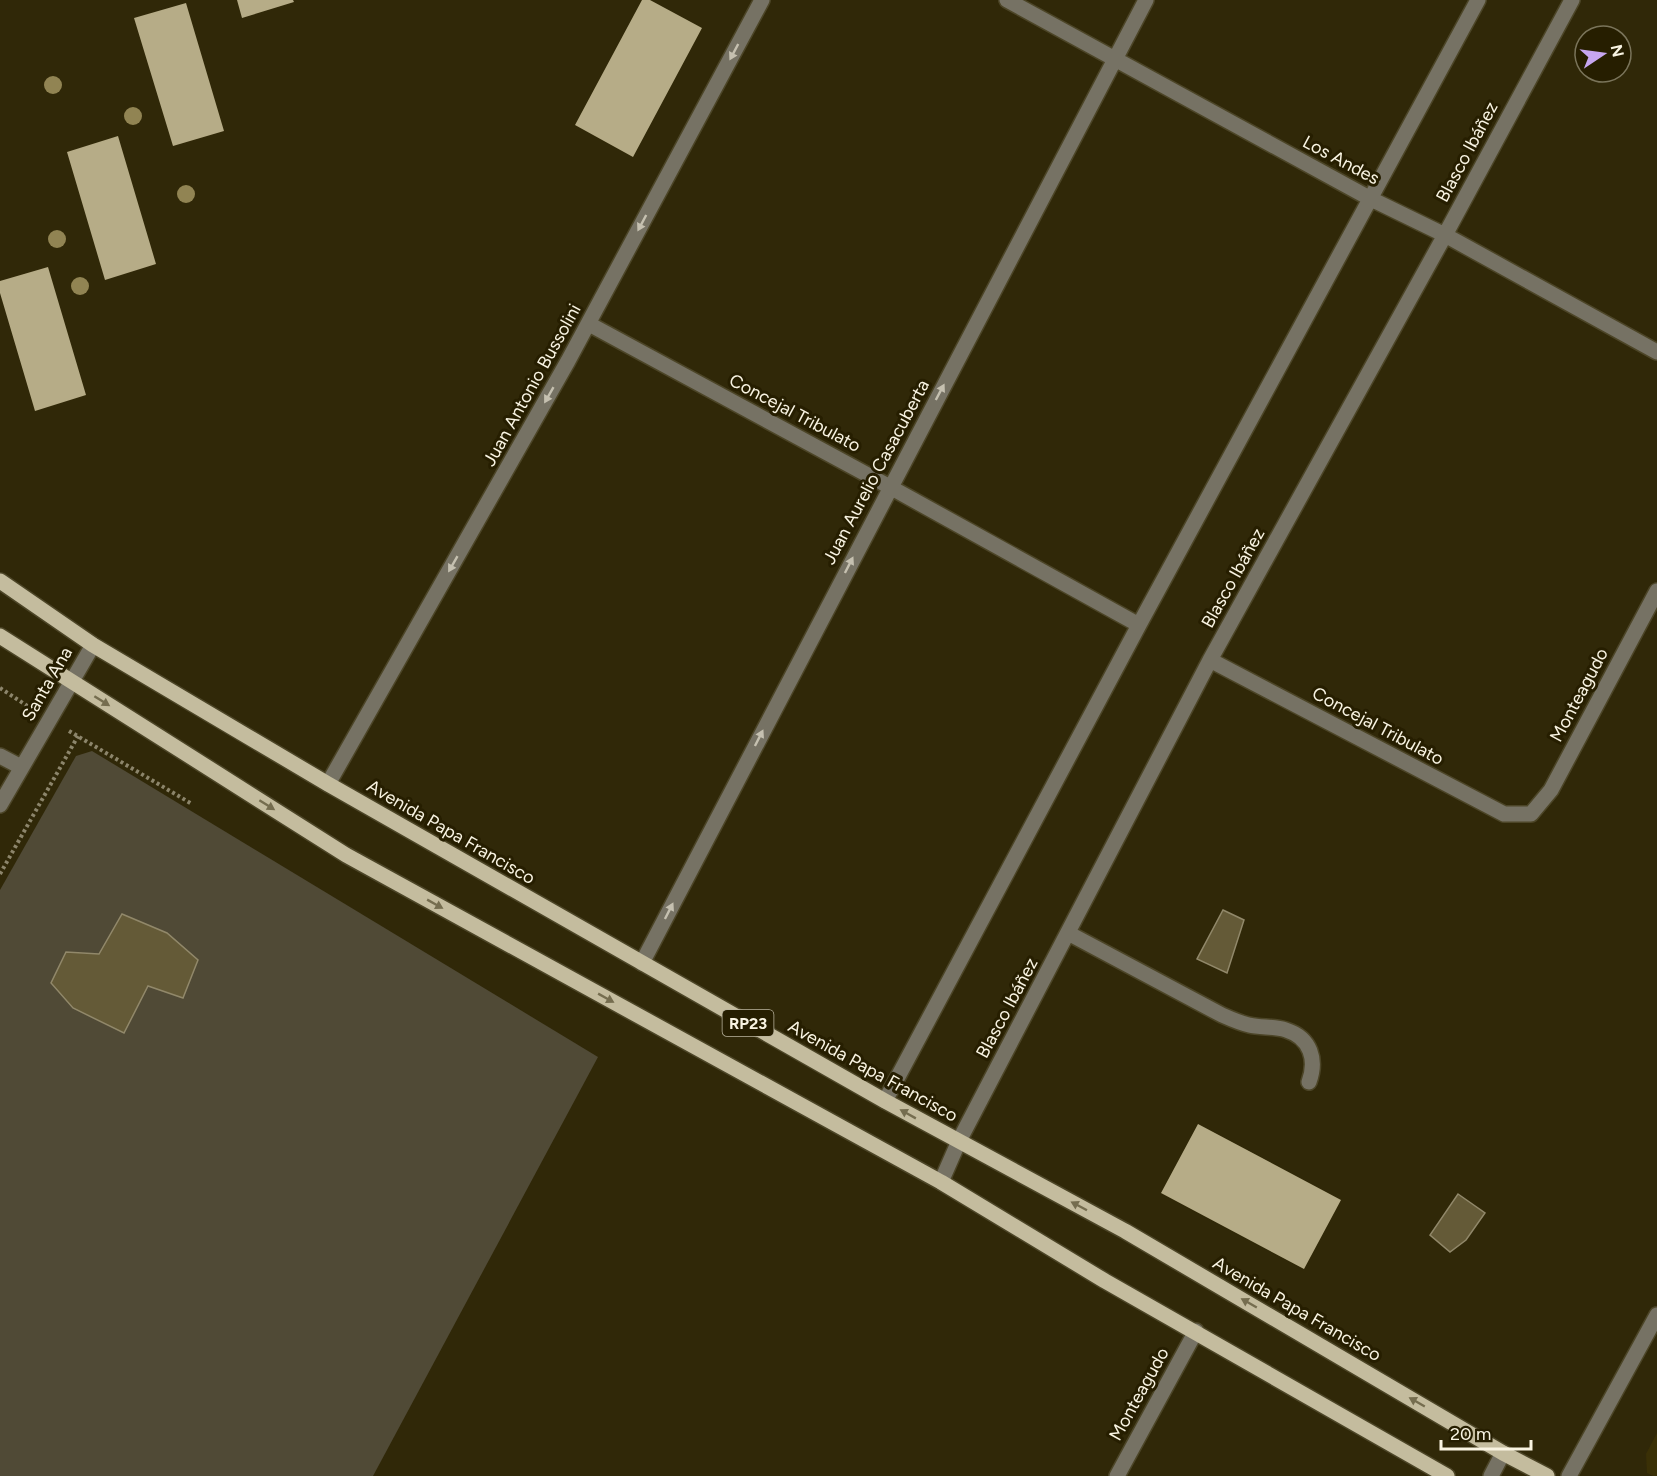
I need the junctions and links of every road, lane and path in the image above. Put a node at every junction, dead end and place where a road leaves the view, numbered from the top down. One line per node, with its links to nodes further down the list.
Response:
1 (762, 0): 9 (street, Juan Antonio Bussolini, one-way to 9)
2 (1007, 0): 6 (street, Los Andes)
3 (1146, 0): 6 (street, Juan Aurelio Casacuberta)
4 (1478, 0): 7 (street)
5 (1572, 0): 8 (street, Blasco Ibáñez)
6 (1114, 60): 7 (street, Los Andes); 11 (street, Juan Aurelio Casacuberta, one-way to 6)
7 (1371, 199): 8 (street, Los Andes); 14 (street)
8 (1445, 235): 10 (street, Los Andes); 17 (street, Blasco Ibáñez)
9 (589, 324): 11 (street, Concejal Tribulato); 24 (street, Juan Antonio Bussolini, one-way to 24)
10 (1657, 352)
11 (890, 487): 14 (street, Concejal Tribulato); 30 (street, Juan Aurelio Casacuberta, one-way to 11)
12 (0, 581): 16 (main road, Avenida Papa Francisco / RP23)
13 (1657, 591): 27 (street, Monteagudo)
14 (1139, 625): 32 (street)
15 (0, 636): 18 (main road, RP23)
16 (93, 645): 18 (street, Santa Ana); 24 (main road, Avenida Papa Francisco / RP23)
17 (1210, 660): 27 (street, Concejal Tribulato); 29 (street, Blasco Ibáñez)
18 (70, 681): 20 (street, Santa Ana); 34 (main road, RP23, one-way to 34)
19 (0, 688): 20 (path)
20 (49, 719): 21 (path); 23 (street, Santa Ana)
21 (78, 736): 25 (path); 28 (path)
22 (0, 756): 23 (street)
23 (21, 767): 26 (street, Santa Ana)
24 (328, 784): 30 (main road, Avenida Papa Francisco / RP23)
25 (192, 804)
26 (0, 805)
27 (1531, 814)
28 (0, 874)
29 (1068, 933): 31 (street); 33 (street, Blasco Ibáñez)
30 (642, 963): 32 (main road, Avenida Papa Francisco / RP23)
31 (1309, 1082)
32 (885, 1101): 33 (main road, Avenida Papa Francisco / RP23, one-way to 32)
33 (959, 1141): 34 (street, Blasco Ibáñez); 37 (main road, Avenida Papa Francisco / RP23, one-way to 33)
34 (941, 1182): 36 (main road, RP23)
35 (1657, 1315): 42 (street)
36 (1196, 1331): 38 (street, Monteagudo); 39 (main road, RP23)
37 (1503, 1453): 40 (street); 41 (main road, Avenida Papa Francisco / RP23)
38 (1117, 1476)
39 (1447, 1476)
40 (1491, 1476)
41 (1547, 1476)
42 (1569, 1476)

